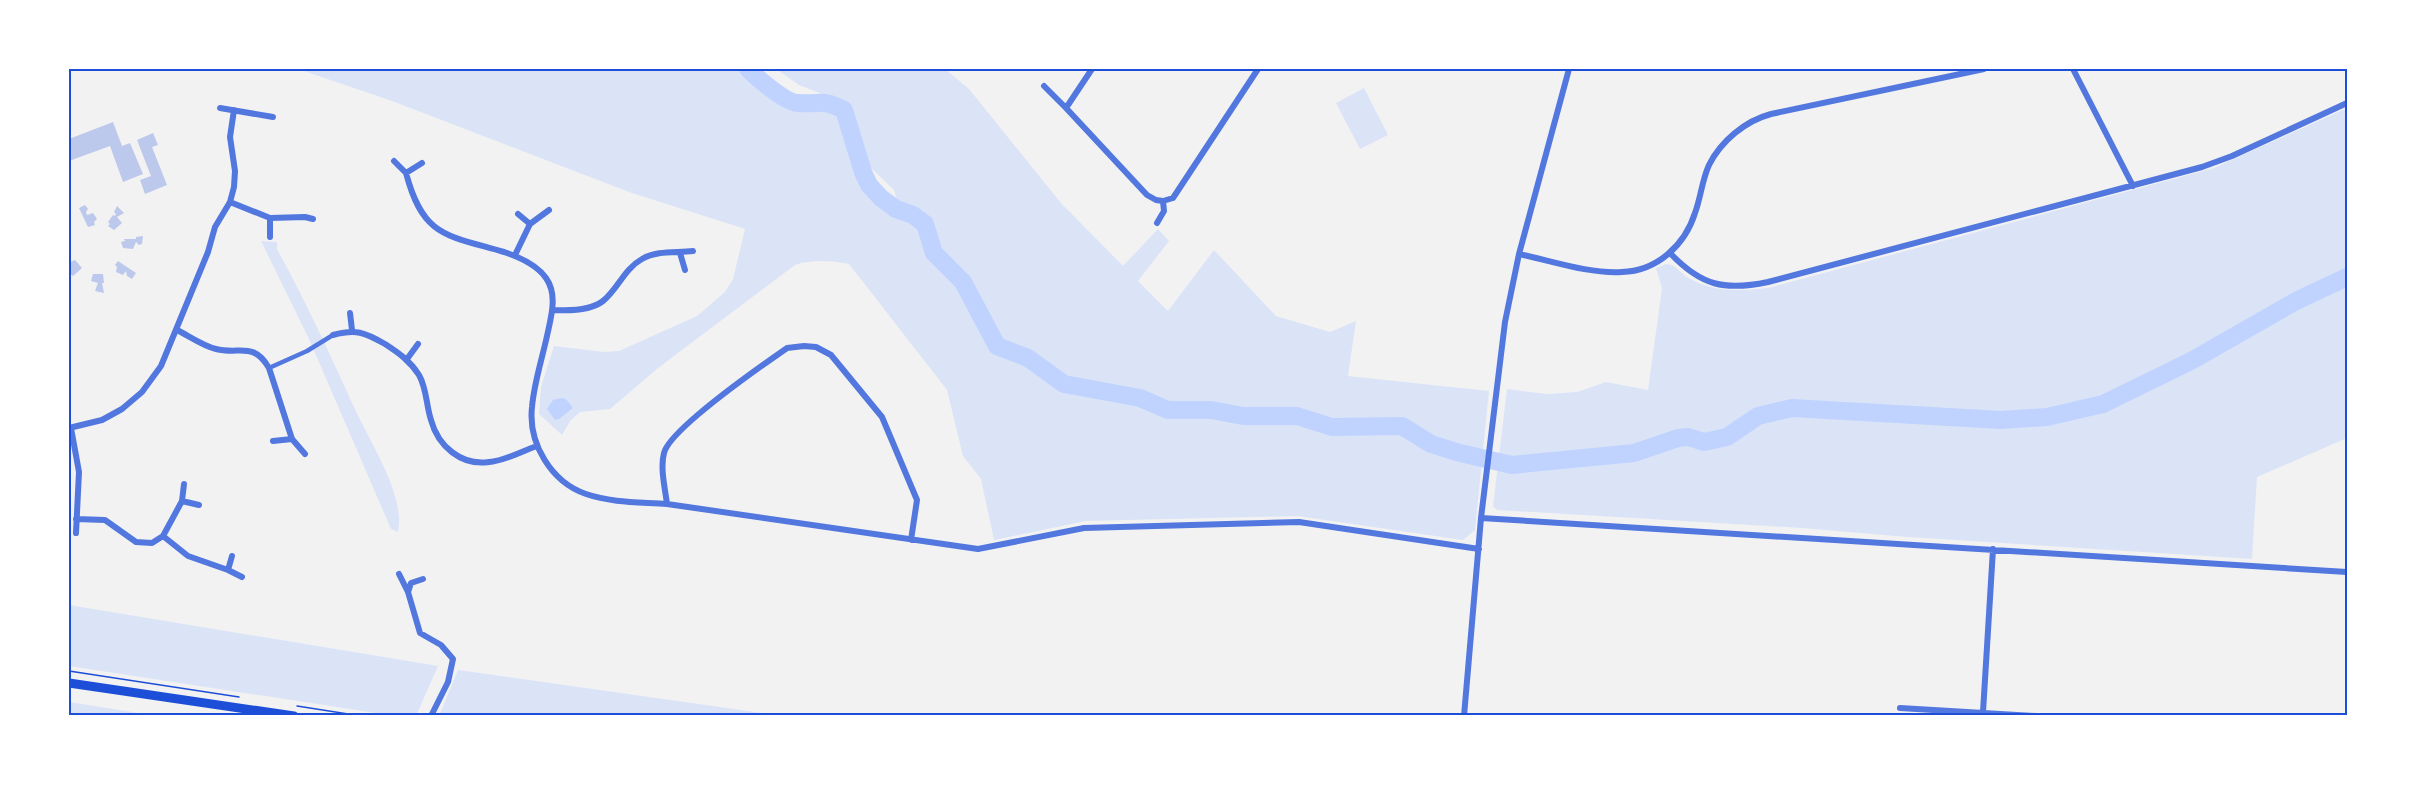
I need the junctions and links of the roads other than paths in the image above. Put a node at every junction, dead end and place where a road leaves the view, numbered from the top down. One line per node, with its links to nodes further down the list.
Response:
1 (1092, 69): 11 (street)
2 (1258, 69): 18 (street)
3 (1569, 69): 30 (street)
4 (1956, 69): 7 (street)
5 (1984, 69): 7 (street)
6 (2073, 69): 17 (street)
7 (1942, 77): 29 (street)
8 (1044, 86): 11 (street)
9 (2347, 103): 17 (street)
10 (220, 108): 12 (street)
11 (1066, 108): 18 (street)
12 (234, 110): 13 (street); 19 (street)
13 (273, 117)
14 (394, 161): 16 (street)
15 (422, 163): 16 (street)
16 (406, 173): 31 (street)
17 (2133, 186): 29 (street)
18 (1163, 201): 24 (street)
19 (230, 202): 22 (street); 35 (street)
20 (549, 210): 25 (street)
21 (518, 213): 25 (street)
22 (270, 218): 23 (street); 26 (street)
23 (313, 219)
24 (1157, 223)
25 (530, 224): 31 (street)
26 (270, 237)
27 (693, 251): 28 (street)
28 (680, 253): 32 (street); 33 (street)
29 (1670, 253): 30 (street)
30 (1519, 254): 50 (street)
31 (515, 255): 33 (street)
32 (685, 270)
33 (553, 310): 44 (street)
34 (350, 313): 36 (street)
35 (177, 330): 40 (street); 41 (street)
36 (352, 330): 37 (street); 39 (street)
37 (333, 335): 40 (street)
38 (418, 344): 39 (street)
39 (406, 359): 44 (street)
40 (269, 368): 42 (street)
41 (70, 428): 51 (street)
42 (292, 439): 43 (street); 45 (street)
43 (273, 441)
44 (537, 446): 48 (street)
45 (305, 454)
46 (184, 484): 47 (street)
47 (182, 501): 49 (street); 53 (street)
48 (668, 504): 54 (street); 54 (street)
49 (199, 505)
50 (1481, 518): 55 (street); 56 (street)
51 (76, 519): 52 (street); 53 (street)
52 (76, 533)
53 (163, 537): 58 (street)
54 (911, 540): 55 (street)
55 (1479, 549): 69 (street)
56 (1993, 549): 59 (street); 66 (street)
57 (232, 556): 58 (street)
58 (228, 570): 61 (street)
59 (2347, 572)
60 (399, 574): 63 (street)
61 (242, 577)
62 (423, 579): 63 (street)
63 (408, 592): 68 (street)
64 (69, 682): 67 (main road)
65 (1900, 708): 66 (street)
66 (1983, 712): 70 (street)
67 (294, 716)
68 (431, 716)
69 (1464, 716)
70 (2026, 716): 71 (street)
71 (2036, 716)

